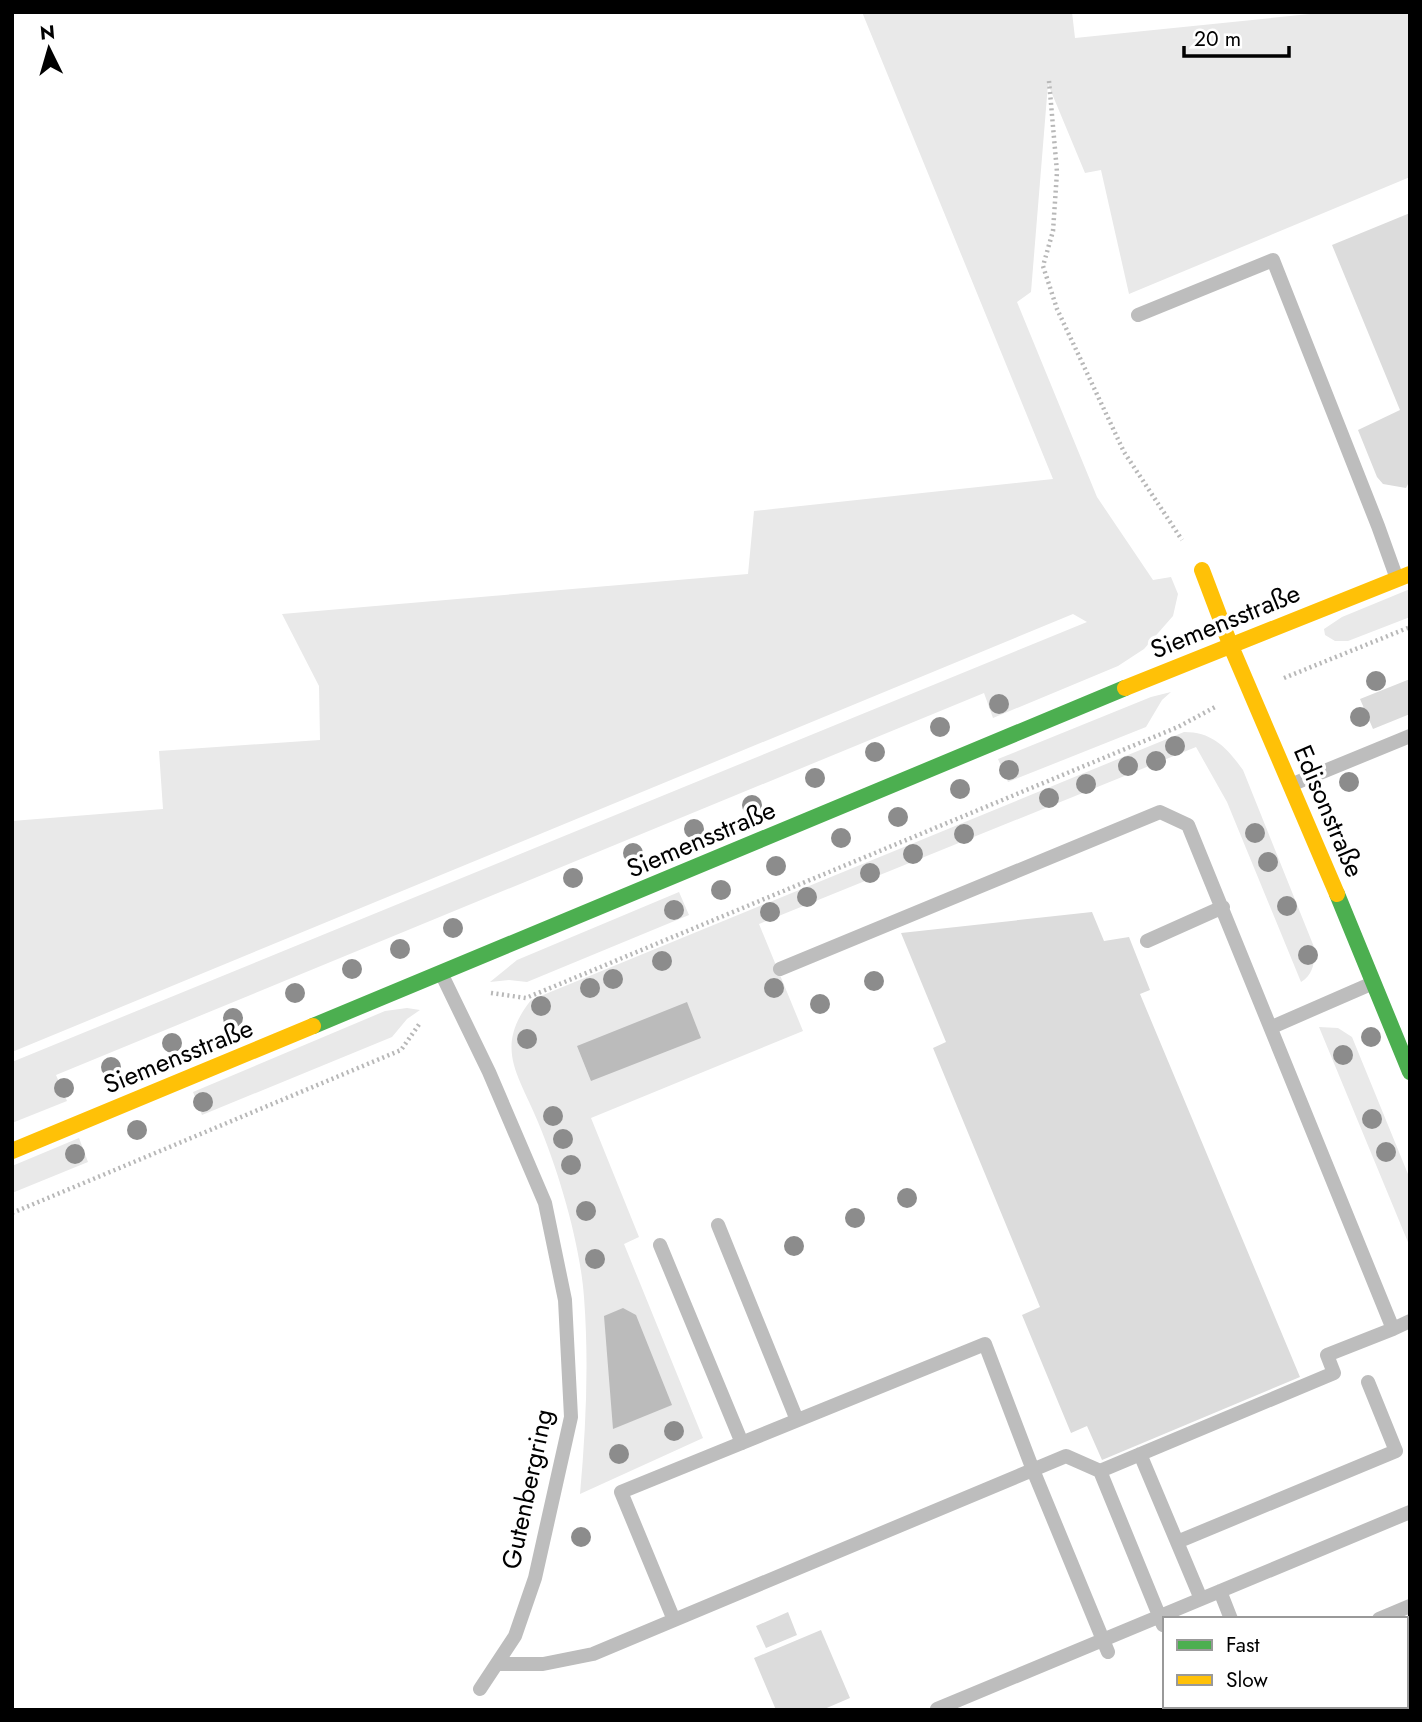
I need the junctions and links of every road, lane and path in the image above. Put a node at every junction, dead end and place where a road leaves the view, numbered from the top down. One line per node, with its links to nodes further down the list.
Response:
1 (1049, 81): 3 (path)
2 (1138, 316): 4 (lane)
3 (1202, 570): 6 (street, Edisonstraße)
4 (1403, 577): 6 (street, Siemensstraße)
5 (1410, 627): 7 (path)
6 (1230, 643): 10 (street, Edisonstraße); 14 (street, Siemensstraße)
7 (1286, 677)
8 (1219, 705): 16 (path)
9 (1410, 736): 10 (lane)
10 (1292, 785): 15 (street, Edisonstraße)
11 (1223, 907): 12 (lane); 13 (lane); 17 (lane)
12 (1147, 941)
13 (780, 968)
14 (441, 974): 16 (lane, Gutenbergring); 19 (street, Siemensstraße)
15 (1373, 982): 17 (lane); 18 (street, Edisonstraße)
16 (457, 1005): 20 (path); 42 (lane, Gutenbergring)
17 (1272, 1027): 24 (lane)
18 (1410, 1072)
19 (12, 1151)
20 (12, 1213)
21 (718, 1225): 26 (lane)
22 (660, 1245): 27 (lane)
23 (1410, 1321): 24 (lane)
24 (1393, 1329): 28 (lane)
25 (1368, 1382): 32 (lane)
26 (797, 1420): 27 (lane); 29 (lane)
27 (742, 1443): 39 (lane)
28 (1140, 1454): 30 (lane); 32 (lane)
29 (1033, 1470): 30 (lane); 39 (lane); 41 (lane)
30 (1100, 1471): 40 (lane)
31 (1410, 1512): 33 (lane)
32 (1177, 1542): 34 (lane)
33 (1220, 1591): 34 (lane); 37 (lane)
34 (1201, 1599): 36 (lane)
35 (1410, 1606): 38 (lane)
36 (1168, 1617)
37 (1230, 1617)
38 (1384, 1617)
39 (674, 1620): 42 (lane)
40 (1161, 1621): 41 (lane)
41 (1106, 1646): 44 (lane)
42 (497, 1664): 43 (lane, Gutenbergring)
43 (480, 1689)
44 (937, 1709)

